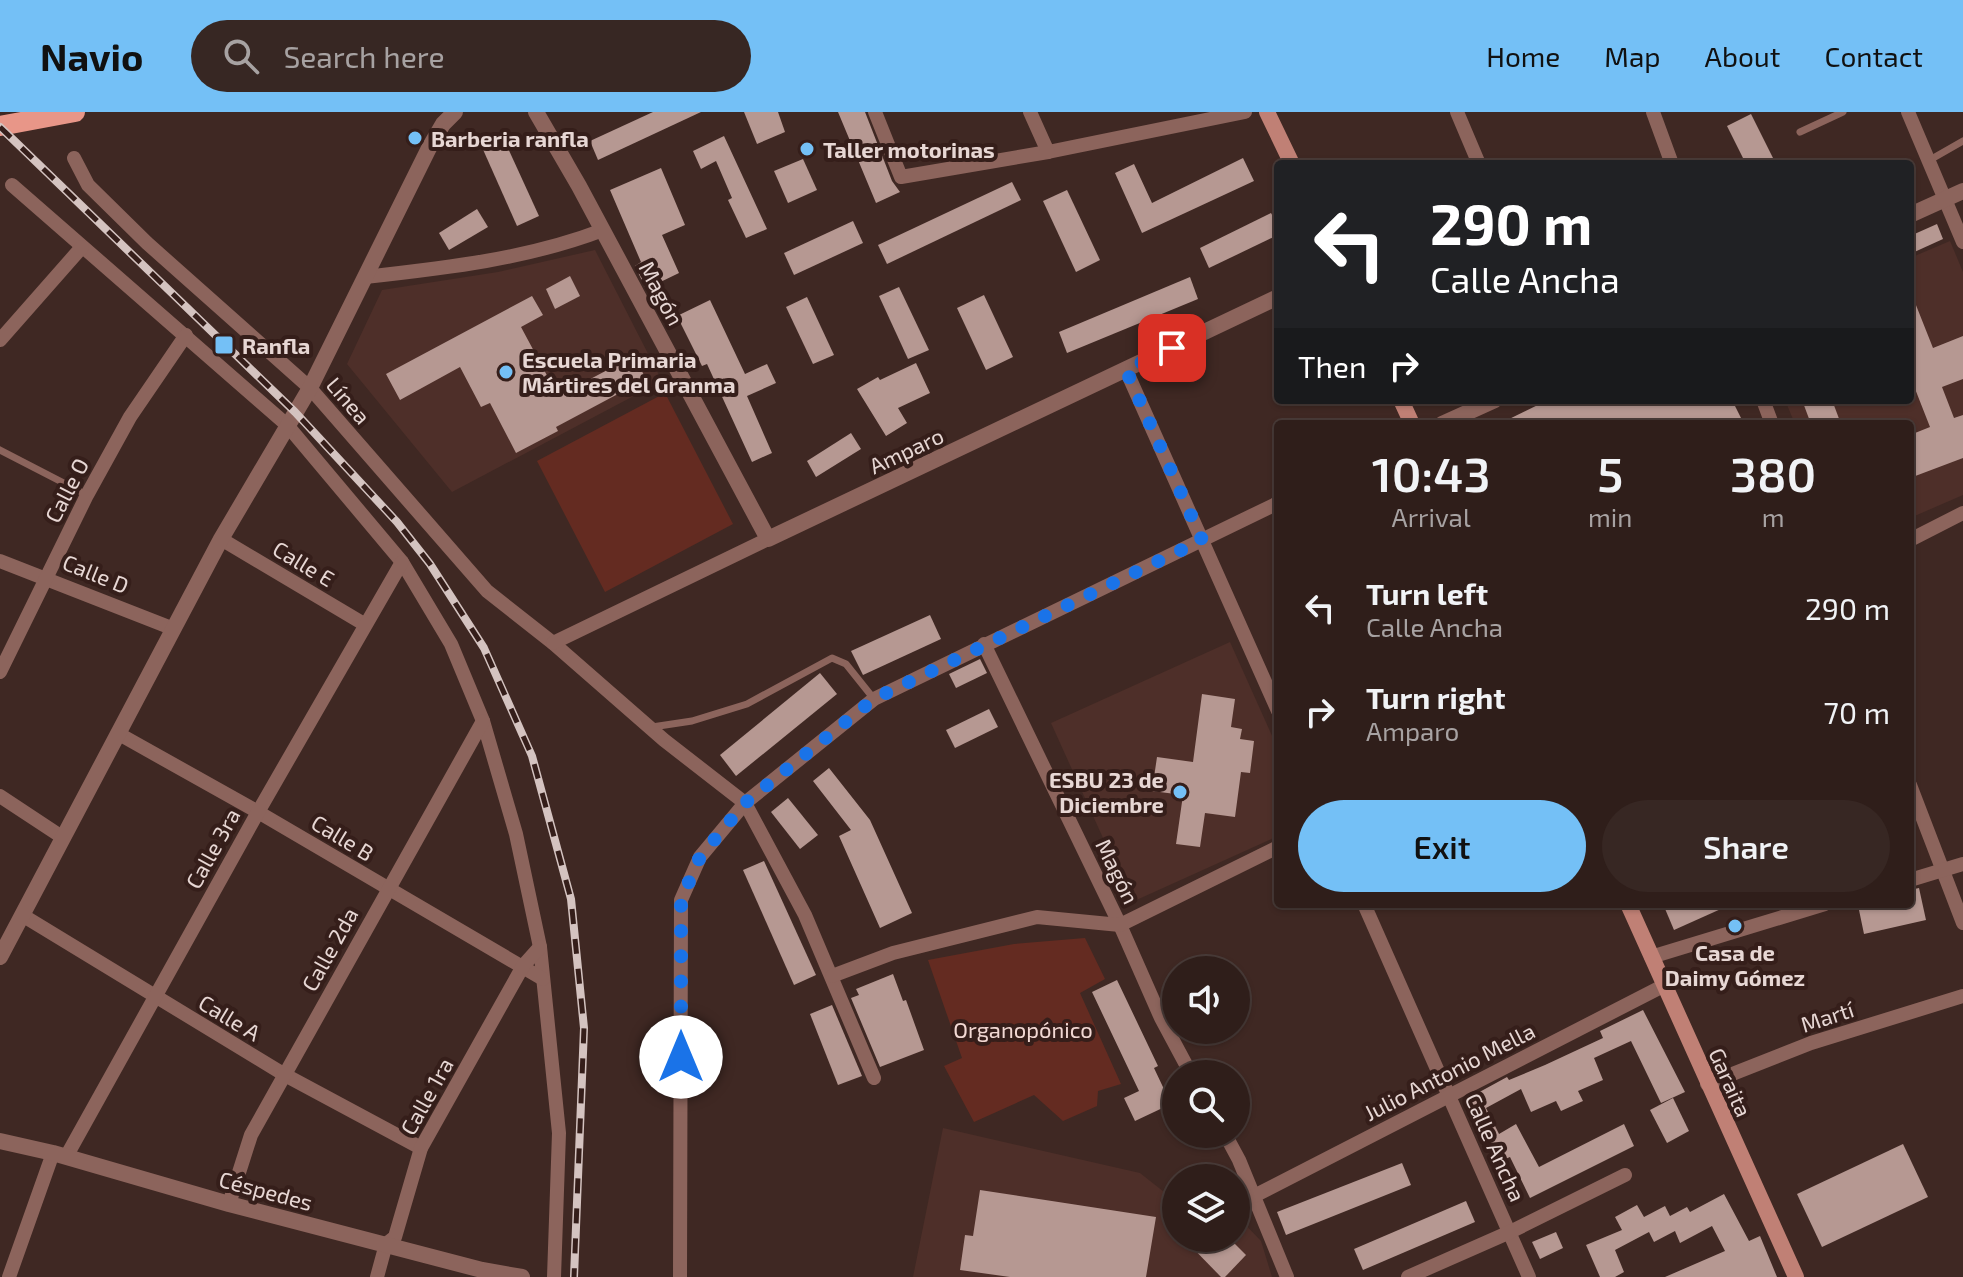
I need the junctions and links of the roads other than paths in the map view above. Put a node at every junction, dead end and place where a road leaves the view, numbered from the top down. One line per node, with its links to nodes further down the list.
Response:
1 (75, 112): 12 (main road)
2 (455, 112): 28 (street)
3 (536, 112): 25 (street, Magón)
4 (875, 112): 15 (street)
5 (1030, 112): 15 (street)
6 (1245, 112): 15 (street)
7 (1267, 112): 17 (main road)
8 (1457, 112): 18 (street)
9 (1653, 112): 19 (street)
10 (1843, 112): 13 (lane)
11 (1908, 112): 20 (street)
12 (0, 126)
13 (1800, 132)
14 (1963, 141): 20 (lane)
15 (1048, 152)
16 (74, 158): 33 (street, Línea)
17 (1290, 160)
18 (1477, 160)
19 (1671, 160)
20 (1928, 161): 23 (street)
21 (6, 187): 27 (street)
22 (1963, 191): 23 (street)
23 (1945, 199): 24 (street); 26 (street)
24 (1914, 213)
25 (603, 230): 28 (street); 43 (street, Magón)
26 (1963, 242)
27 (82, 247): 30 (street); 31 (street)
28 (365, 277): 33 (street)
29 (1274, 299): 32 (street, Amparo)
30 (186, 335): 36 (street); 38 (street, Calle O)
31 (0, 340)
32 (1126, 370): 43 (street, Amparo); 44 (street)
33 (310, 388): 36 (street); 50 (street, Línea)
34 (1486, 404): 35 (street)
35 (1451, 420)
36 (287, 425): 42 (street); 46 (street)
37 (0, 450): 38 (lane)
38 (87, 495): 47 (street, Calle O)
39 (1274, 505): 44 (street)
40 (1963, 513): 41 (street)
41 (1914, 538)
42 (221, 539): 48 (street, Calle E); 49 (street)
43 (768, 539): 50 (street, Amparo)
44 (1202, 540): 51 (street); 54 (street)
45 (0, 561): 47 (street, Calle D)
46 (402, 562): 48 (street, Calle 3ra); 55 (street)
47 (48, 578): 49 (street, Calle D); 52 (street, Calle O)
48 (364, 624): 61 (street, Calle 3ra)
49 (174, 629): 57 (street)
50 (553, 643): 56 (street, Línea)
51 (984, 644): 53 (street); 73 (street, Magón)
52 (0, 672)
53 (874, 699): 56 (lane); 60 (street)
54 (1274, 702)
55 (483, 721): 67 (street, Calle 2da); 74 (street)
56 (650, 727): 60 (street, Línea)
57 (119, 734): 61 (street, Calle B); 62 (street)
58 (1914, 795): 65 (street)
59 (0, 796): 62 (street)
60 (745, 803): 78 (street); 102 (street)
61 (258, 812): 67 (street, Calle B); 82 (street, Calle 3ra)
62 (62, 837): 71 (street)
63 (1274, 849): 73 (street)
64 (1963, 864): 65 (street)
65 (1943, 871): 66 (street); 72 (street)
66 (1914, 879)
67 (388, 889): 77 (street, Calle B); 84 (street, Calle 2da)
68 (1366, 908): 87 (street, Calle Ancha)
69 (1630, 908): 76 (main road, Garaita)
70 (1796, 908): 76 (street)
71 (22, 915): 75 (street); 82 (street, Calle A)
72 (1963, 923)
73 (1120, 925): 78 (street); 83 (street, Magón)
74 (540, 947): 77 (street, Calle 1ra); 79 (street)
75 (0, 957)
76 (1651, 957): 80 (main road, Garaita)
77 (523, 966): 79 (street, Calle B); 89 (street, Calle 1ra)
78 (832, 976): 85 (street)
79 (543, 979): 101 (street)
80 (1663, 986): 86 (main road, Garaita); 87 (street, Julio Antonio Mella)
81 (1963, 996): 86 (street, Martí)
82 (154, 998): 84 (street, Calle A); 91 (street, Calle 3ra)
83 (1184, 1060)
84 (285, 1075): 89 (street, Calle A); 94 (street, Calle 2da)
85 (874, 1078)
86 (1707, 1084): 106 (main road, Garaita)
87 (1449, 1096): 93 (street, Julio Antonio Mella); 95 (street, Calle Ancha)
88 (0, 1141): 91 (street, Céspedes)
89 (421, 1148): 96 (street, Calle 1ra)
90 (1233, 1148): 93 (street)
91 (60, 1155): 94 (street, Céspedes); 98 (street, Calle 3ra)
92 (1625, 1175): 95 (street)
93 (1254, 1196): 103 (street)
94 (229, 1204): 96 (street, Céspedes)
95 (1510, 1232): 104 (street); 105 (street, Calle Ancha)
96 (386, 1244): 97 (street, Céspedes); 99 (street, Calle 1ra)
97 (481, 1273): 100 (street, Céspedes)
98 (9, 1277)
99 (377, 1277)
100 (522, 1277)
101 (554, 1277)
102 (680, 1277)
103 (1286, 1277)
104 (1408, 1277)
105 (1529, 1277)
106 (1796, 1277)

